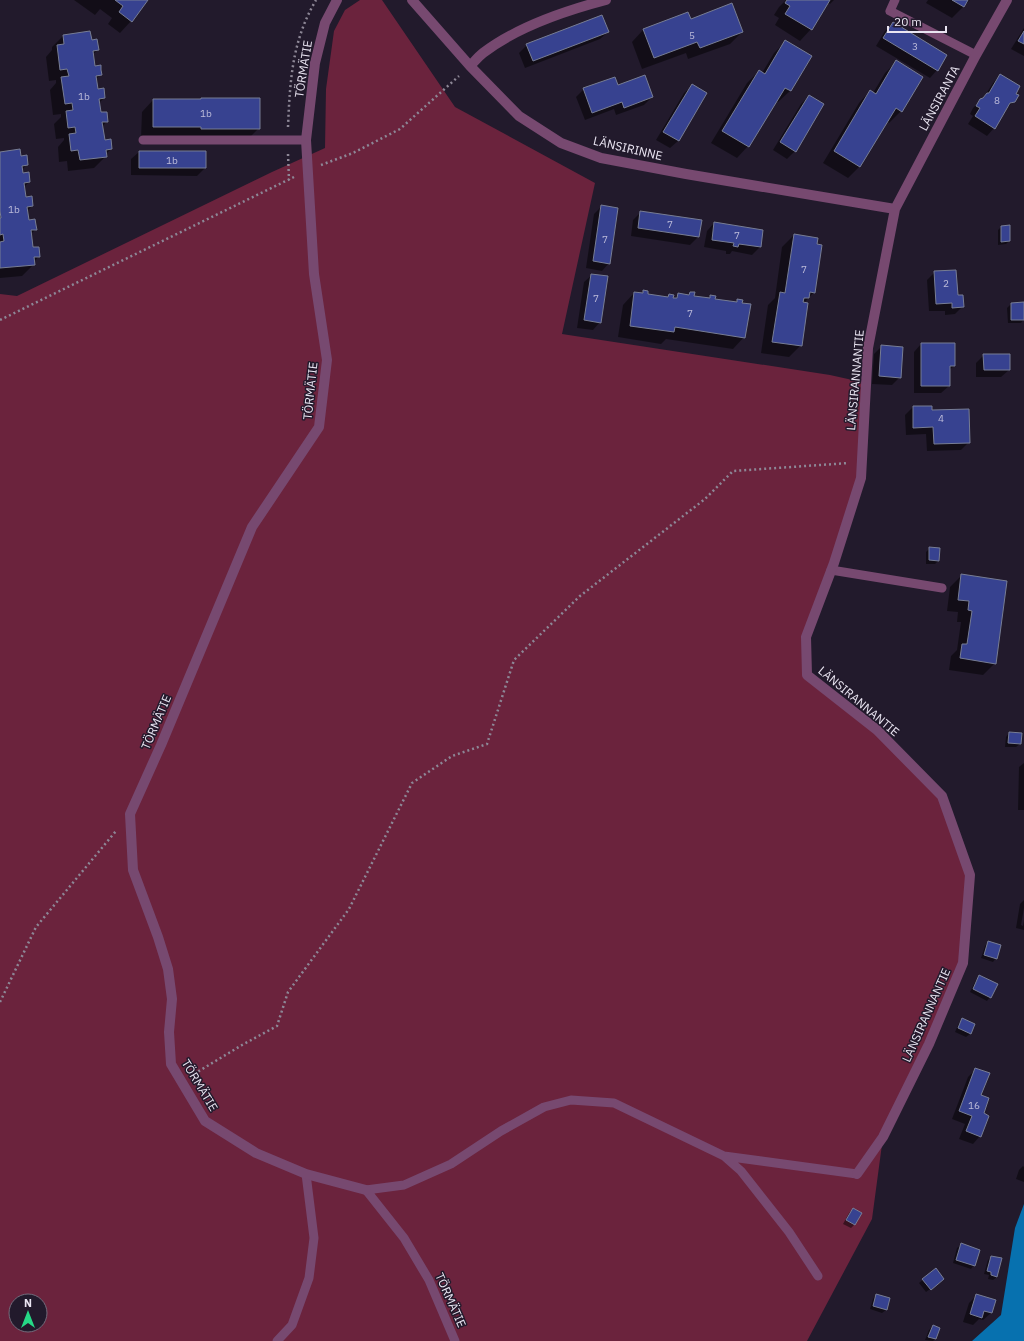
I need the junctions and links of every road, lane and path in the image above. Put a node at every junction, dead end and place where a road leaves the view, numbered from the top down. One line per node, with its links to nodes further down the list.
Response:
1 (316, 0): 10 (path)
2 (337, 0): 11 (street, TÖRMÄTIE)
3 (412, 0): 8 (street, LÄNSIRINNE)
4 (606, 0): 8 (street)
5 (895, 0): 7 (lane)
6 (1007, 0): 7 (street, LÄNSIRANTA)
7 (976, 55): 14 (street, LÄNSIRANTA)
8 (470, 66): 12 (path); 14 (street, LÄNSIRINNE)
9 (143, 140): 10 (lane)
10 (287, 140): 11 (lane); 13 (path)
11 (306, 140): 12 (street, TÖRMÄTIE)
12 (308, 170): 13 (path); 19 (street, TÖRMÄTIE)
13 (289, 180): 15 (path)
14 (895, 209): 16 (street, LÄNSIRANNANTIE)
15 (0, 320)
16 (862, 462): 17 (street, LÄNSIRANNANTIE); 21 (path)
17 (832, 570): 18 (lane); 24 (street, LÄNSIRANNANTIE)
18 (942, 588)
19 (130, 814): 20 (path); 21 (street, TÖRMÄTIE)
20 (0, 1002)
21 (181, 1081): 23 (street, TÖRMÄTIE)
22 (724, 1156): 24 (lane); 25 (lane); 26 (lane)
23 (306, 1174): 25 (street, TÖRMÄTIE); 27 (lane)
24 (857, 1174)
25 (366, 1190): 28 (lane, TÖRMÄTIE)
26 (818, 1276)
27 (277, 1341)
28 (455, 1341)

